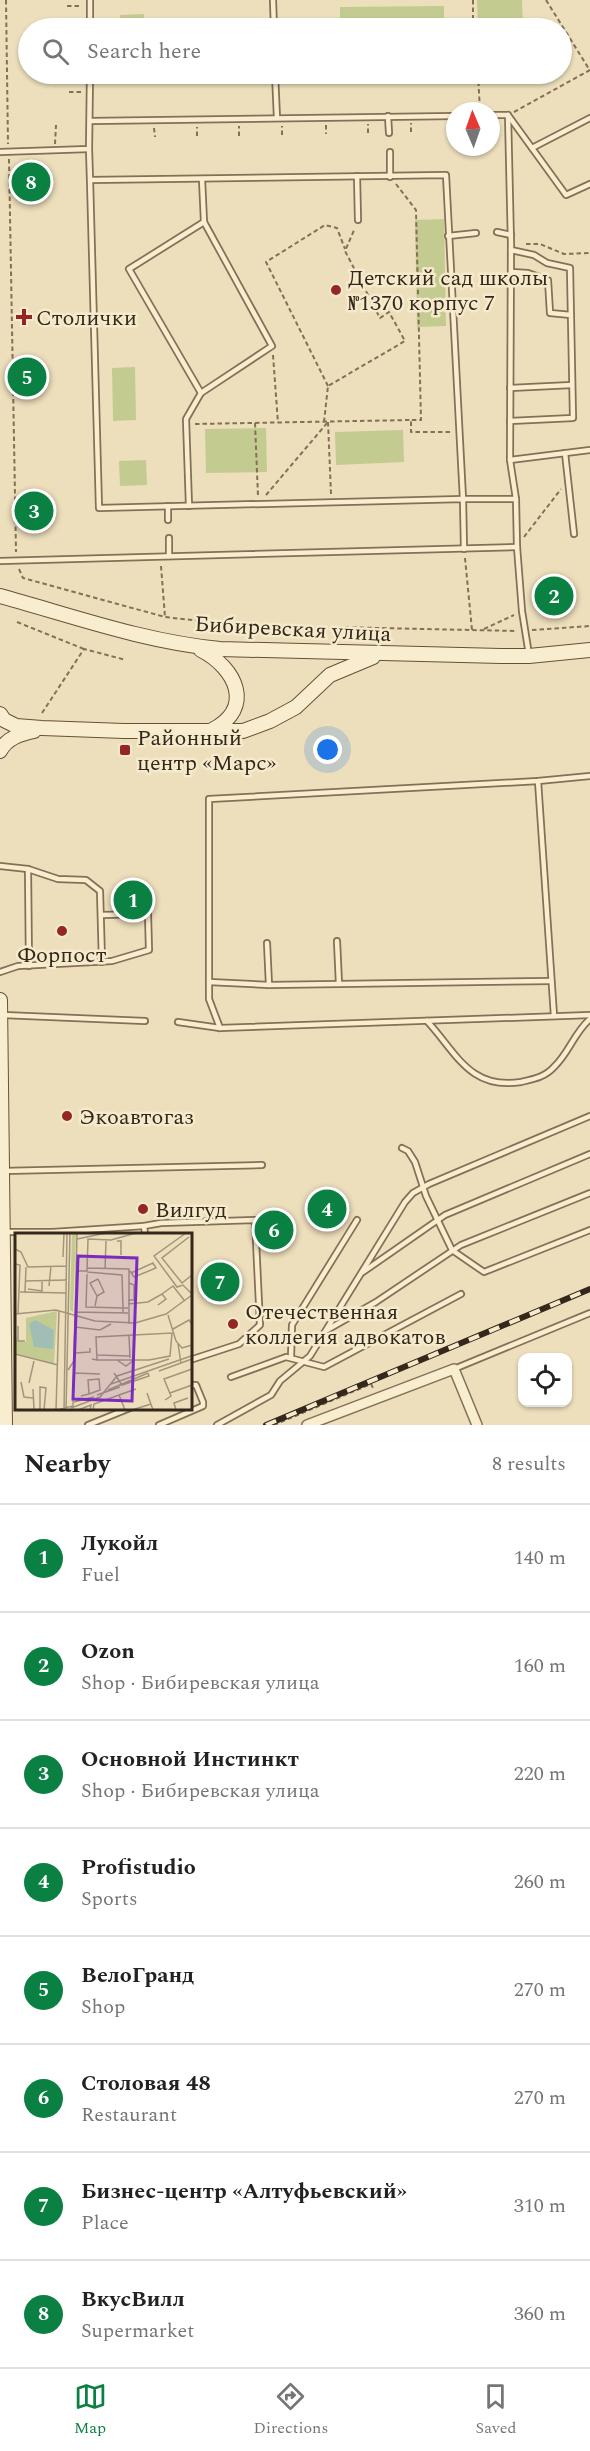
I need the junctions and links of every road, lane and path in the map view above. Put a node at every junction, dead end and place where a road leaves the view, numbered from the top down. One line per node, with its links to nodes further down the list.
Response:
1 (6, 0): 33 (path)
2 (273, 0): 7 (lane)
3 (473, 0): 8 (path)
4 (546, 0): 9 (path)
5 (90, 3): 6 (path)
6 (68, 6)
7 (274, 18)
8 (473, 18)
9 (557, 18)
10 (572, 41): 11 (path)
11 (590, 70): 12 (path)
12 (572, 80)
13 (89, 84): 18 (lane)
14 (275, 84): 24 (lane)
15 (479, 84): 19 (path)
16 (564, 84): 21 (path)
17 (69, 92): 18 (path)
18 (89, 92): 26 (lane)
19 (480, 102)
20 (500, 115): 21 (lane)
21 (508, 115): 29 (lane); 44 (lane)
22 (388, 116): 23 (lane); 24 (lane); 28 (lane)
23 (446, 116)
24 (277, 118): 26 (lane)
25 (590, 118): 29 (lane)
26 (90, 121): 30 (lane)
27 (56, 125): 31 (path)
28 (389, 133)
29 (532, 148): 39 (lane)
30 (89, 149): 31 (lane); 38 (lane)
31 (55, 150): 33 (lane)
32 (0, 152): 33 (lane)
33 (9, 152): 81 (path)
34 (390, 152): 36 (lane)
35 (357, 177): 36 (lane); 37 (lane); 40 (lane)
36 (390, 177): 45 (lane); 57 (path)
37 (202, 179): 38 (lane); 41 (lane)
38 (90, 180): 72 (lane)
39 (590, 184)
40 (358, 220): 48 (path)
41 (204, 222): 52 (lane); 56 (lane)
42 (476, 232): 45 (lane)
43 (496, 232): 44 (lane)
44 (511, 235): 46 (lane)
45 (448, 236): 63 (lane)
46 (511, 244): 47 (lane); 49 (path)
47 (511, 250): 50 (lane); 51 (lane)
48 (345, 251): 54 (path); 54 (path)
49 (590, 254)
50 (511, 272): 51 (lane); 55 (lane)
51 (571, 315): 53 (lane)
52 (272, 346): 56 (lane); 61 (path)
53 (572, 385): 55 (lane); 58 (lane)
54 (328, 386): 59 (path)
55 (510, 388): 58 (lane)
56 (201, 393): 62 (lane)
57 (411, 420): 59 (path); 63 (path)
58 (510, 421): 66 (lane)
59 (326, 422): 61 (path); 70 (path); 71 (path)
60 (255, 423): 61 (path); 62 (path); 71 (path)
61 (278, 423)
62 (186, 425): 73 (lane)
63 (459, 432): 68 (lane)
64 (590, 450): 65 (lane)
65 (565, 453): 66 (lane); 67 (lane)
66 (510, 460): 69 (lane)
67 (568, 480): 75 (lane); 77 (path)
68 (463, 499): 69 (lane); 70 (lane); 78 (lane)
69 (516, 499): 77 (lane)
70 (331, 502): 71 (lane)
71 (258, 504): 73 (lane)
72 (168, 506): 73 (lane); 74 (lane)
73 (189, 506)
74 (168, 520)
75 (574, 534)
76 (169, 538): 80 (lane)
77 (517, 548): 78 (lane); 84 (lane)
78 (464, 549): 80 (lane); 89 (path)
79 (160, 556): 80 (lane); 81 (lane); 85 (path)
80 (169, 556)
81 (16, 560): 82 (lane); 85 (path)
82 (0, 561)
83 (0, 596): 91 (main road, Бибиревская улица)
84 (522, 611): 88 (path); 90 (lane)
85 (165, 616): 89 (path)
86 (17, 622): 92 (path)
87 (590, 626): 90 (path)
88 (482, 629): 89 (path); 90 (path)
89 (472, 630)
90 (525, 631): 95 (lane)
91 (195, 646): 94 (main road, Бибиревская улица); 100 (main road)
92 (84, 649): 96 (path); 97 (path)
93 (590, 650): 95 (main road, Бибиревская улица)
94 (381, 654): 95 (main road, Бибиревская улица); 100 (main road)
95 (529, 656)
96 (126, 660)
97 (42, 713)
98 (0, 714): 99 (main road)
99 (42, 728): 100 (main road); 101 (main road)
100 (208, 732)
101 (0, 751)
102 (590, 776): 103 (lane)
103 (538, 781): 112 (lane); 113 (lane)
104 (0, 866): 105 (lane)
105 (28, 869): 106 (lane); 110 (lane)
106 (101, 915): 109 (lane); 109 (lane)
107 (337, 941): 114 (lane)
108 (267, 944): 115 (lane)
109 (102, 962): 110 (lane)
110 (29, 966): 111 (lane)
111 (0, 972)
112 (551, 981): 114 (lane); 118 (lane)
113 (209, 982): 115 (lane); 123 (lane)
114 (339, 984): 115 (lane)
115 (269, 985)
116 (0, 1000): 117 (main road)
117 (0, 1015): 120 (lane); 124 (main road)
118 (554, 1016): 119 (lane); 121 (lane)
119 (590, 1017): 121 (lane)
120 (145, 1021)
121 (427, 1021): 123 (lane)
122 (178, 1022): 123 (lane)
123 (220, 1028)
124 (0, 1047): 129 (main road)
125 (590, 1116): 130 (lane)
126 (402, 1148): 130 (lane)
127 (590, 1154): 133 (lane)
128 (262, 1165): 129 (lane)
129 (2, 1177): 136 (main road)
130 (423, 1187): 133 (lane); 140 (lane)
131 (590, 1193): 139 (lane)
132 (357, 1220): 144 (lane)
133 (438, 1220): 139 (lane); 140 (lane)
134 (144, 1226): 137 (lane); 138 (lane); 145 (lane)
135 (590, 1230): 139 (lane)
136 (4, 1232): 137 (lane); 152 (main road)
137 (53, 1233)
138 (144, 1233)
139 (452, 1250): 143 (lane)
140 (361, 1274): 143 (lane)
141 (461, 1294): 146 (lane)
142 (590, 1313): 147 (lane)
143 (325, 1332): 146 (lane)
144 (291, 1357): 146 (lane); 148 (lane)
145 (192, 1359)
146 (306, 1360): 155 (lane)
147 (454, 1370): 150 (street); 158 (street)
148 (231, 1377)
149 (192, 1386): 154 (lane)
150 (380, 1398): 156 (path); 157 (street)
151 (125, 1410): 153 (lane)
152 (5, 1425)
153 (88, 1425)
154 (159, 1425)
155 (217, 1425)
156 (274, 1425)
157 (308, 1425)
158 (477, 1425)

